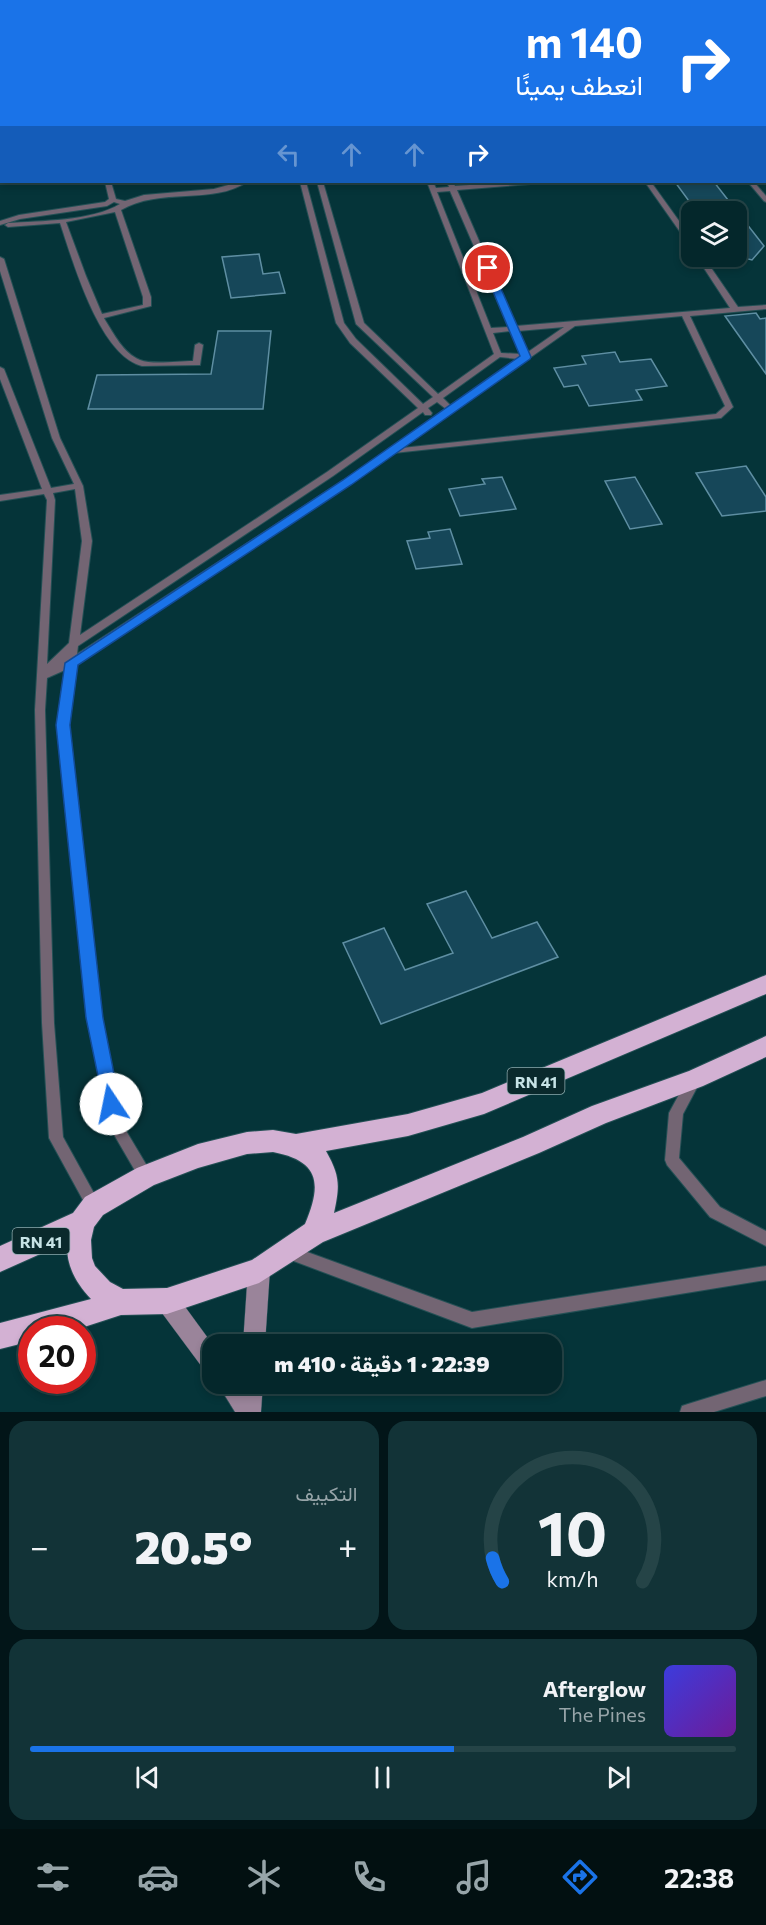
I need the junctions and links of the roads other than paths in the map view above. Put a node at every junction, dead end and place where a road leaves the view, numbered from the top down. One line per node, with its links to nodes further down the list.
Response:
1 (108, 183): 11 (lane)
2 (241, 183): 11 (lane)
3 (303, 183): 29 (lane)
4 (320, 183): 28 (lane)
5 (505, 183): 8 (lane)
6 (649, 183): 14 (lane)
7 (752, 183): 10 (lane)
8 (452, 185): 9 (lane); 22 (lane)
9 (431, 186): 23 (lane)
10 (766, 200)
11 (118, 204): 12 (lane); 13 (lane); 20 (lane)
12 (62, 220): 13 (lane); 20 (lane)
13 (0, 224)
14 (681, 229)
15 (0, 259): 33 (lane)
16 (706, 267): 18 (lane)
17 (766, 307): 18 (lane)
18 (735, 309): 19 (lane)
19 (685, 314): 21 (lane); 32 (lane)
20 (99, 318): 24 (lane)
21 (574, 323): 22 (lane); 26 (lane)
22 (514, 329): 23 (lane); 26 (lane)
23 (488, 331): 25 (lane)
24 (200, 345)
25 (498, 355): 26 (lane); 28 (lane)
26 (526, 357): 30 (lane)
27 (0, 369): 34 (lane)
28 (438, 398): 29 (lane); 30 (lane)
29 (423, 408): 31 (lane); 36 (lane)
30 (451, 410): 31 (lane)
31 (436, 420): 32 (lane)
32 (392, 451): 37 (lane)
33 (79, 486): 34 (lane); 36 (lane)
34 (48, 491): 35 (lane); 38 (lane)
35 (0, 498)
36 (74, 644): 37 (lane); 38 (lane)
37 (71, 663): 38 (lane); 43 (lane)
38 (42, 676): 44 (lane)
39 (766, 984): 42 (highway, RN 41)
40 (766, 1046): 41 (highway)
41 (694, 1079): 45 (highway); 46 (lane)
42 (296, 1144): 43 (highway); 45 (highway)
43 (146, 1176): 44 (highway)
44 (88, 1214): 48 (highway, RN 41); 52 (highway)
45 (314, 1233): 47 (highway)
46 (766, 1239)
47 (288, 1252): 49 (highway); 50 (lane)
48 (0, 1259)
49 (259, 1270): 51 (highway); 53 (street)
50 (766, 1274)
51 (167, 1301): 52 (highway); 55 (street)
52 (122, 1302): 54 (highway)
53 (255, 1334)
54 (0, 1336)
55 (202, 1348)
56 (766, 1388): 60 (lane)
57 (236, 1394): 59 (street)
58 (251, 1394): 59 (street)
59 (250, 1412)
60 (688, 1412)

